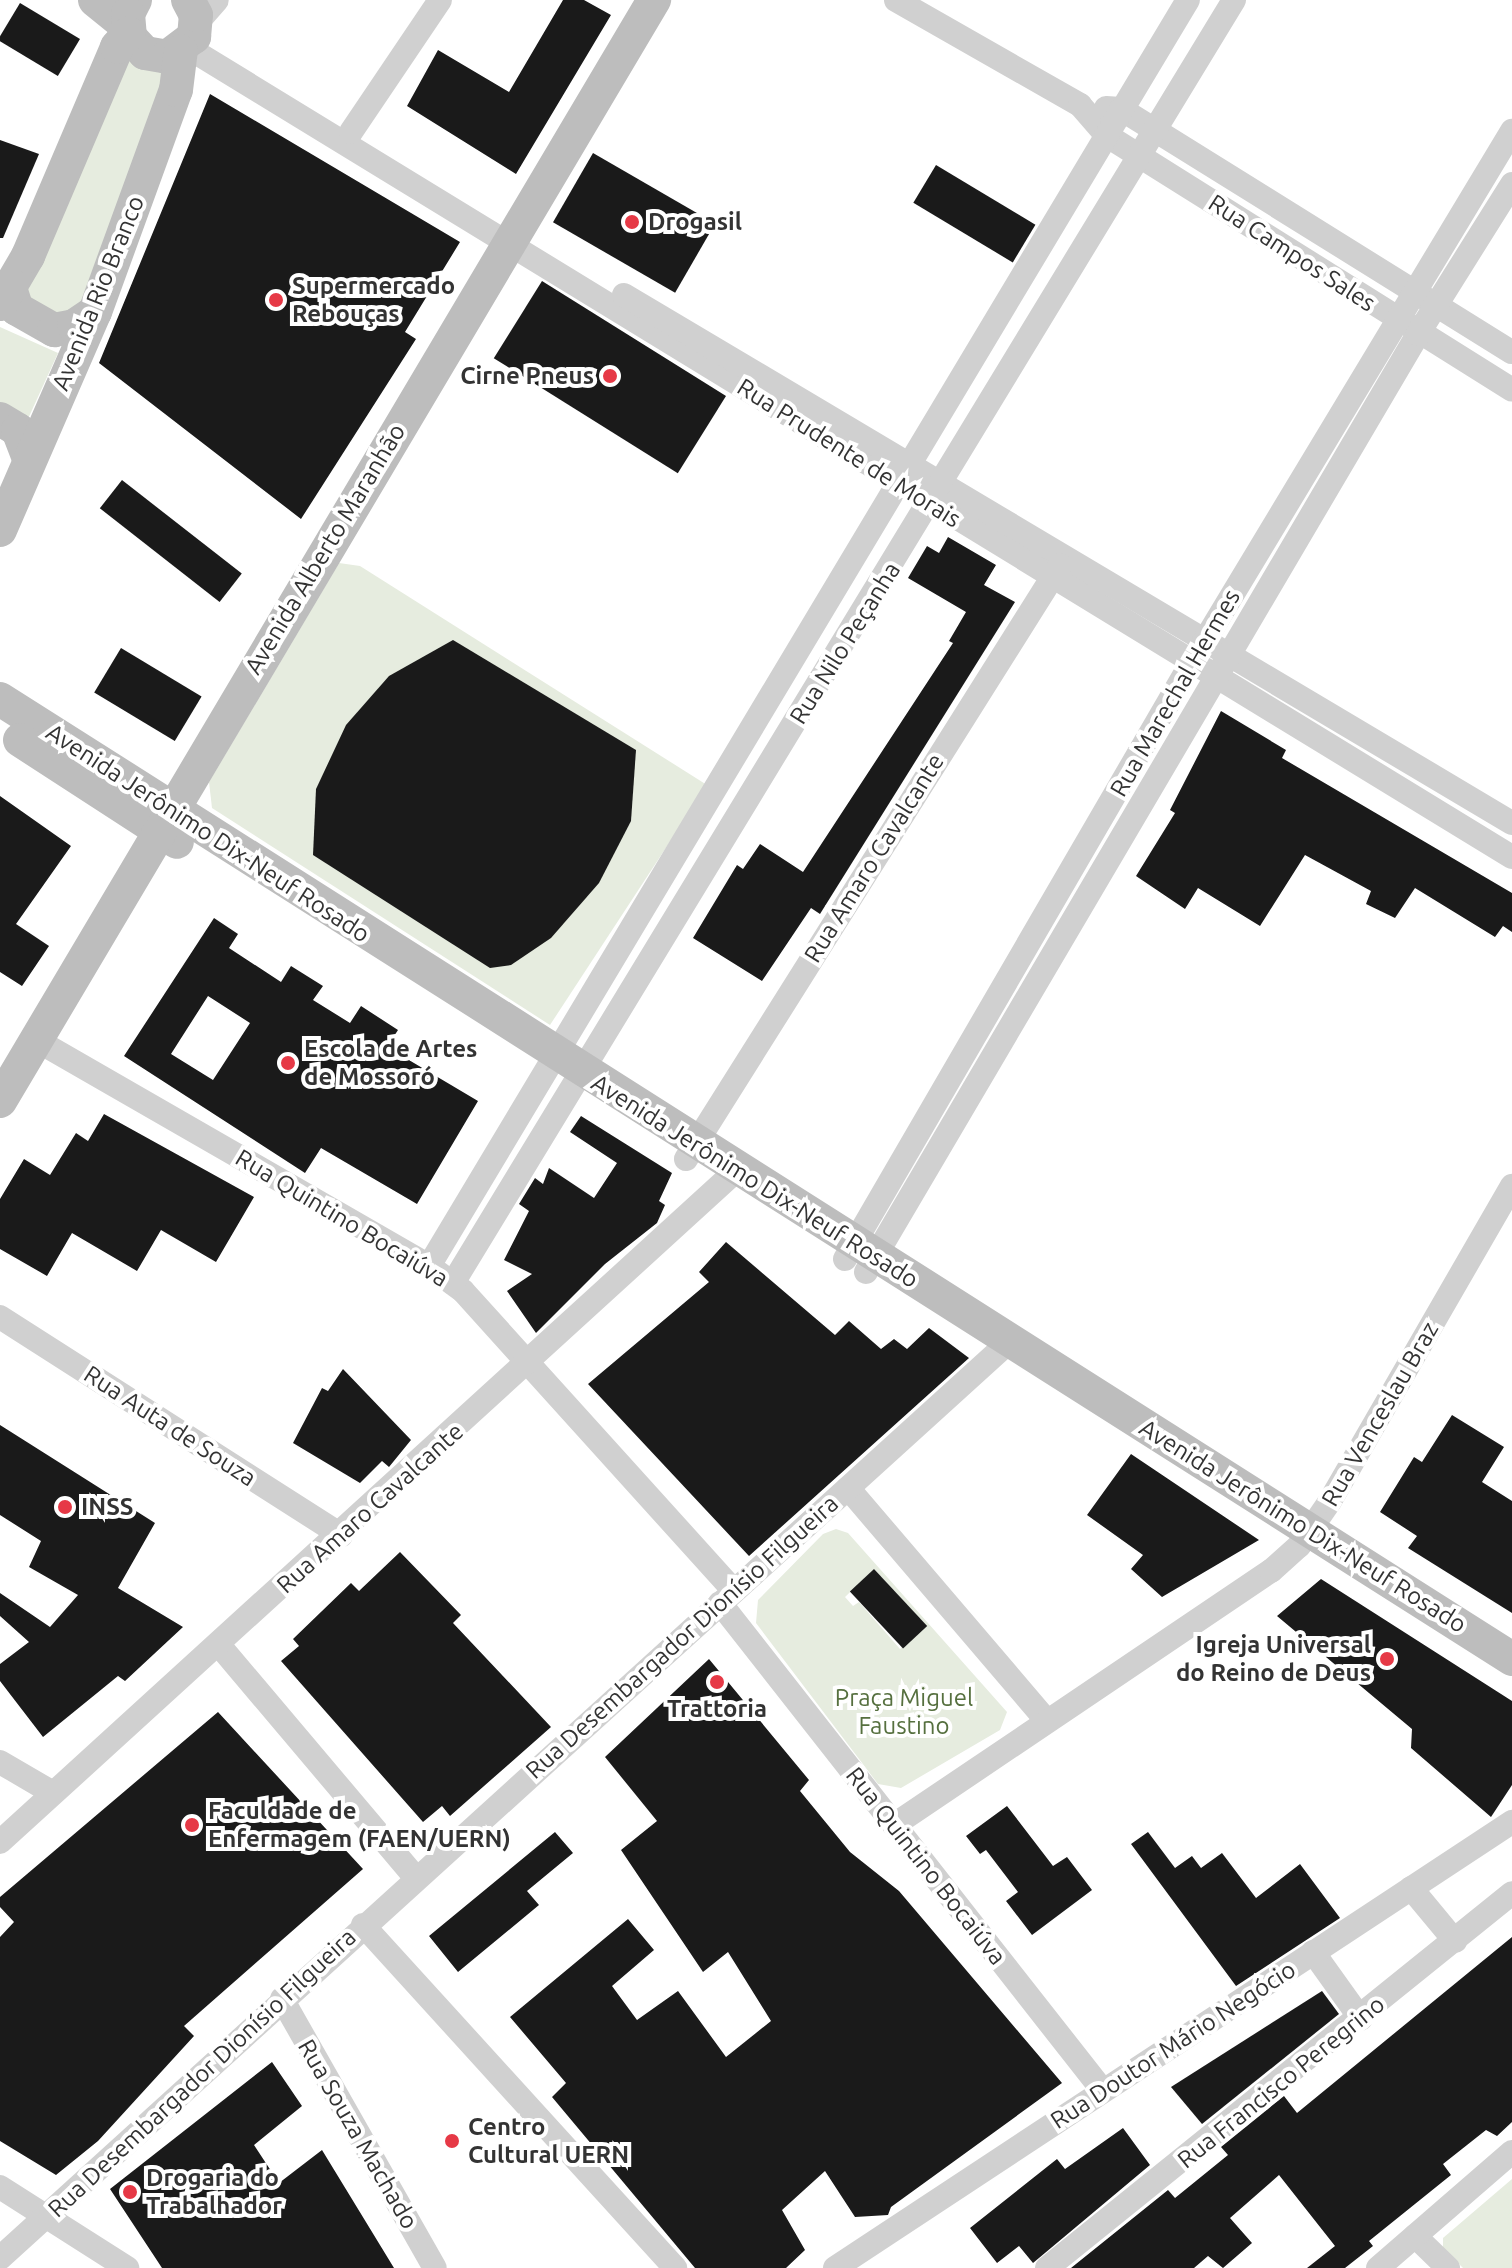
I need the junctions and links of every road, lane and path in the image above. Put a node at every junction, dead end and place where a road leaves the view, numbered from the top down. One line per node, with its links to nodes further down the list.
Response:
1 (95, 0): 7 (main road)
2 (440, 0): 13 (street)
3 (654, 0): 17 (main road, Avenida Alberto Maranhão)
4 (1188, 0): 10 (street, Rua Nilo Peçanha)
5 (1234, 0): 11 (street, Rua Nilo Peçanha)
6 (901, 1): 9 (street, Rua Campos Sales)
7 (130, 19): 8 (main road); 19 (main road)
8 (194, 24): 13 (street, Rua Prudente de Morais); 17 (street, Rua Prudente de Morais); 21 (main road, Avenida Rio Branco)
9 (1080, 105): 10 (street, Rua Campos Sales); 14 (street, Rua Campos Sales)
10 (1121, 109): 11 (street, Rua Campos Sales); 14 (street, Rua Nilo Peçanha)
11 (1156, 131): 15 (street, Rua Nilo Peçanha); 18 (street, Rua Campos Sales)
12 (1512, 131): 18 (street, Rua Marechal Hermes)
13 (351, 132): 17 (street, Rua Prudente de Morais)
14 (1106, 135): 15 (street, Rua Campos Sales); 28 (street, Rua Nilo Peçanha)
15 (1141, 156): 22 (street, Rua Campos Sales); 29 (street, Rua Nilo Peçanha)
16 (1512, 184): 20 (street, Rua Marechal Hermes)
17 (512, 236): 28 (street, Rua Prudente de Morais); 36 (main road, Avenida Alberto Maranhão)
18 (1413, 291): 20 (street, Rua Campos Sales); 22 (street, Rua Marechal Hermes)
19 (5, 296): 21 (main road)
20 (1436, 306): 23 (street, Rua Marechal Hermes); 24 (street, Rua Campos Sales)
21 (95, 312): 27 (main road, Avenida Rio Branco)
22 (1395, 319): 23 (street, Rua Campos Sales); 32 (street, Rua Marechal Hermes)
23 (1418, 334): 25 (street, Rua Campos Sales); 33 (street, Rua Marechal Hermes)
24 (1512, 352)
25 (1512, 390)
26 (0, 419): 27 (main road)
27 (29, 459): 30 (main road, Avenida Rio Branco)
28 (903, 475): 29 (street, Rua Prudente de Morais); 40 (street, Rua Nilo Peçanha)
29 (936, 495): 31 (street, Rua Prudente de Morais); 40 (street, Rua Nilo Peçanha)
30 (0, 530)
31 (1059, 568): 32 (street, Rua Prudente de Morais); 42 (street, Rua Amaro Cavalcante)
32 (1199, 650): 33 (street, Rua Prudente de Morais); 45 (street, Rua Marechal Hermes)
33 (1224, 665): 37 (street, Rua Prudente de Morais); 38 (street, Rua Prudente de Morais); 45 (street, Rua Marechal Hermes)
34 (0, 699): 36 (main road, Avenida Jerônimo Dix-Neuf Rosado)
35 (0, 726): 36 (main road, Avenida Jerônimo Dix-Neuf Rosado)
36 (164, 820): 39 (main road, Avenida Alberto Maranhão); 40 (main road, Avenida Jerônimo Dix-Neuf Rosado)
37 (1512, 823)
38 (1512, 857)
39 (38, 1041): 41 (main road, Avenida Alberto Maranhão); 46 (street, Rua Quintino Bocaiúva)
40 (564, 1071): 42 (main road, Avenida Jerônimo Dix-Neuf Rosado); 46 (street, Rua Nilo Peçanha); 47 (street, Rua Nilo Peçanha)
41 (0, 1101)
42 (690, 1150): 43 (main road, Avenida Jerônimo Dix-Neuf Rosado)
43 (732, 1177): 45 (main road, Avenida Jerônimo Dix-Neuf Rosado); 50 (street, Rua Amaro Cavalcante)
44 (1512, 1186): 53 (street, Rua Venceslau Braz)
45 (860, 1258): 49 (main road, Avenida Jerônimo Dix-Neuf Rosado)
46 (429, 1266): 47 (street, Rua Quintino Bocaiúva)
47 (453, 1283): 50 (street, Rua Quintino Bocaiúva)
48 (0, 1317): 52 (street, Rua Auta de Souza)
49 (1004, 1348): 51 (street, Rua Desembargador Dionísio Filgueira); 53 (main road, Avenida Jerônimo Dix-Neuf Rosado)
50 (529, 1364): 52 (street, Rua Amaro Cavalcante); 54 (street, Rua Quintino Bocaiúva)
51 (848, 1488): 54 (street, Rua Desembargador Dionísio Filgueira); 57 (street)
52 (341, 1535): 55 (street, Rua Amaro Cavalcante)
53 (1304, 1538): 56 (main road, Avenida Jerônimo Dix-Neuf Rosado); 57 (street, Rua Venceslau Braz)
54 (727, 1597): 61 (street, Rua Quintino Bocaiúva); 63 (street, Rua Desembargador Dionísio Filgueira)
55 (219, 1645): 59 (street, Rua Amaro Cavalcante); 63 (street)
56 (1511, 1672)
57 (1047, 1721): 61 (street, Rua Venceslau Braz)
58 (0, 1762): 59 (street)
59 (53, 1793): 62 (street, Rua Amaro Cavalcante)
60 (1512, 1822): 64 (street, Rua Doutor Mário Negócio)
61 (894, 1825): 71 (street, Rua Quintino Bocaiúva)
62 (0, 1842)
63 (415, 1877): 66 (street, Rua Desembargador Dionísio Filgueira)
64 (1411, 1888): 67 (street); 68 (street, Rua Doutor Mário Negócio)
65 (1512, 1893): 67 (street, Rua Francisco Peregrino)
66 (363, 1925): 69 (street, Rua Desembargador Dionísio Filgueira); 79 (street)
67 (1455, 1941): 70 (street, Rua Francisco Peregrino)
68 (1313, 1952): 70 (street); 71 (street, Rua Doutor Mário Negócio)
69 (282, 1999): 74 (street, Rua Desembargador Dionísio Filgueira); 78 (street, Rua Souza Machado)
70 (1361, 2019): 81 (street, Rua Francisco Peregrino)
71 (1103, 2091): 80 (street, Rua Doutor Mário Negócio)
72 (1512, 2152): 75 (street)
73 (0, 2187): 74 (street)
74 (46, 2216): 76 (street, Rua Desembargador Dionísio Filgueira); 77 (street)
75 (1415, 2236): 82 (street); 83 (street)
76 (0, 2258)
77 (127, 2268)
78 (435, 2268)
79 (675, 2268)
80 (835, 2268)
81 (1047, 2268)
82 (1378, 2268)
83 (1448, 2268)

